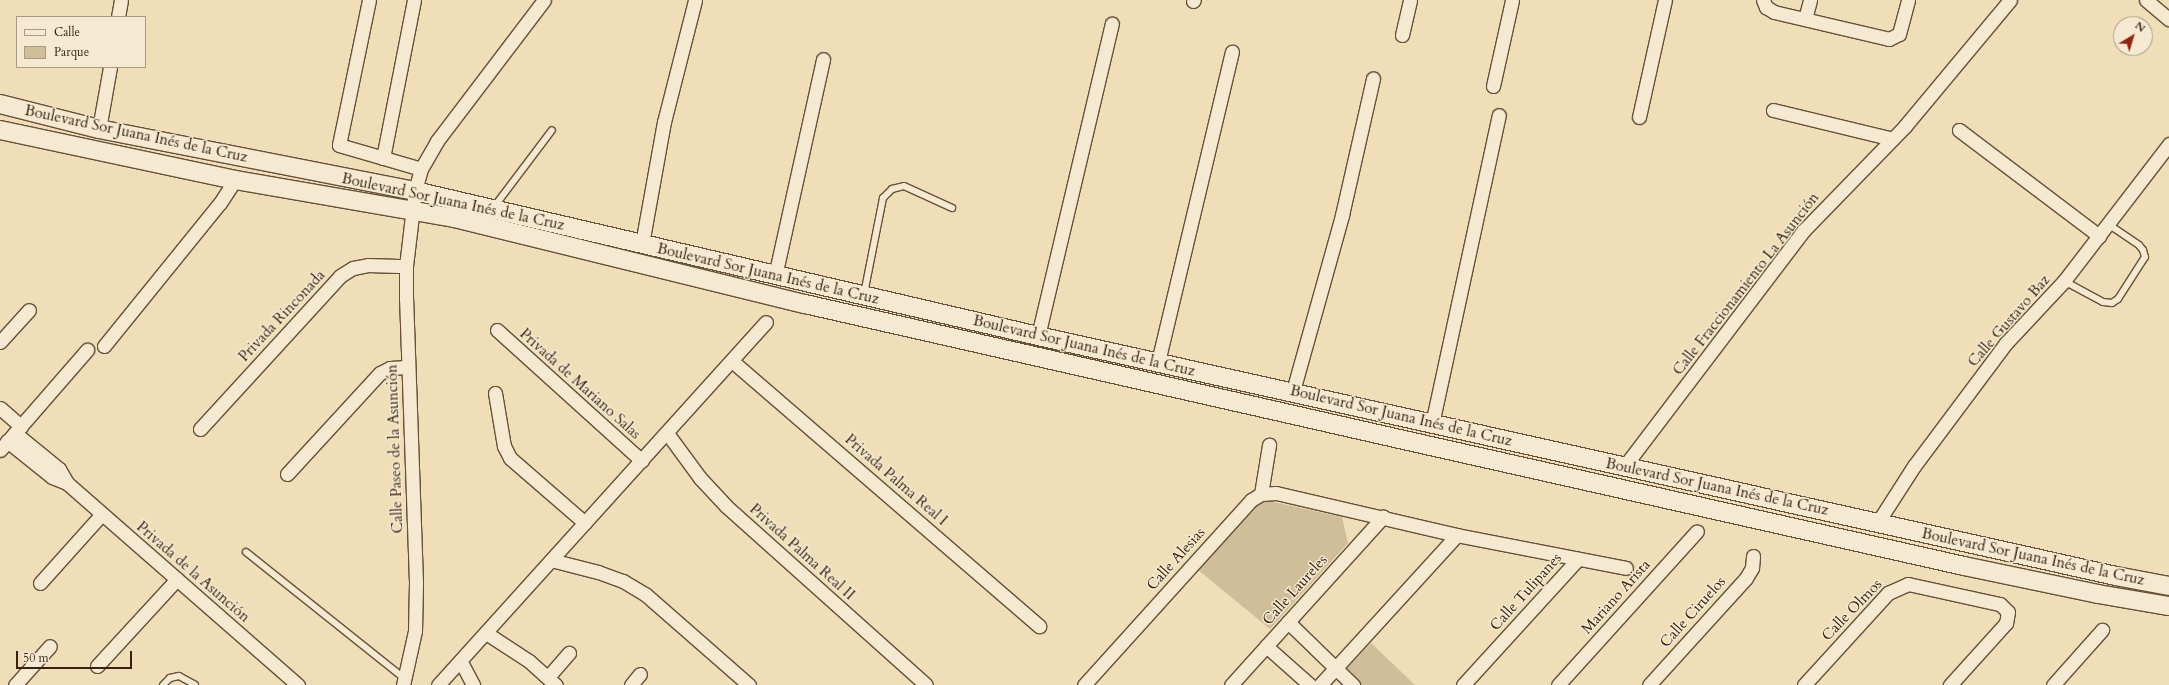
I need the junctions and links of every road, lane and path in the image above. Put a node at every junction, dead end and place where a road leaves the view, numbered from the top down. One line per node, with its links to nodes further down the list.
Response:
1 (121, 0): 14 (street)
2 (369, 0): 34 (street)
3 (414, 0): 34 (street)
4 (544, 0): 35 (street)
5 (695, 0): 43 (street)
6 (1410, 0): 18 (street)
7 (1512, 0): 23 (street)
8 (1665, 0): 27 (street)
9 (1763, 0): 15 (street)
10 (1810, 0): 15 (street)
11 (1908, 0): 15 (street)
12 (2010, 0): 32 (street, Calle Fraccionamiento La Asunción)
13 (2146, 0): 16 (street)
14 (118, 16)
15 (1805, 19)
16 (2169, 19)
17 (1112, 24): 51 (street)
18 (1402, 35)
19 (1232, 52): 56 (street)
20 (823, 58): 45 (street)
21 (110, 68): 28 (street)
22 (1373, 78): 58 (street)
23 (1493, 86)
24 (0, 104): 28 (main road, Boulevard Sor Juana Inés de la Cruz)
25 (1773, 110): 32 (street)
26 (1499, 115): 61 (street)
27 (1639, 117)
28 (99, 129): 37 (main road, Boulevard Sor Juana Inés de la Cruz)
29 (0, 130): 36 (main road, Boulevard Sor Juana Inés de la Cruz)
30 (552, 130): 39 (lane)
31 (1959, 130): 42 (street)
32 (1892, 139): 67 (street, Calle Fraccionamiento La Asunción)
33 (2169, 144): 41 (street, Calle Gustavo Baz)
34 (383, 158): 35 (street)
35 (422, 169): 37 (street)
36 (235, 180): 40 (main road, Boulevard Sor Juana Inés de la Cruz); 53 (street)
37 (415, 191): 39 (main road, Boulevard Sor Juana Inés de la Cruz); 40 (street)
38 (952, 208): 47 (lane)
39 (492, 209): 43 (main road, Boulevard Sor Juana Inés de la Cruz)
40 (412, 210): 44 (street, Calle Paseo de la Asunción); 84 (main road, Boulevard Sor Juana Inés de la Cruz)
41 (2108, 224): 42 (street, Calle Gustavo Baz); 46 (lane)
42 (2099, 236): 46 (street, Calle Gustavo Baz)
43 (642, 244): 45 (main road, Boulevard Sor Juana Inés de la Cruz)
44 (406, 266): 57 (street, Calle Paseo de la Asunción); 62 (street, Privada Rinconada)
45 (775, 276): 47 (main road, Boulevard Sor Juana Inés de la Cruz)
46 (2064, 281): 72 (street, Calle Gustavo Baz)
47 (863, 296): 51 (main road, Boulevard Sor Juana Inés de la Cruz)
48 (29, 310): 52 (street)
49 (766, 322): 55 (street)
50 (497, 330): 66 (street, Privada de Mariano Salas)
51 (1038, 336): 56 (main road, Boulevard Sor Juana Inés de la Cruz)
52 (0, 342)
53 (104, 346)
54 (87, 350): 64 (street)
55 (732, 361): 63 (street); 86 (street, Privada Palma Real I)
56 (1158, 362): 58 (main road, Boulevard Sor Juana Inés de la Cruz)
57 (408, 367): 68 (street); 97 (street, Calle Paseo de la Asunción)
58 (1293, 392): 61 (main road, Boulevard Sor Juana Inés de la Cruz)
59 (495, 393): 73 (street)
60 (0, 408): 64 (street, Privada de la Asunción)
61 (1432, 424): 67 (main road, Boulevard Sor Juana Inés de la Cruz)
62 (200, 429)
63 (667, 433): 66 (street); 107 (street, Privada Palma Real II)
64 (11, 438): 70 (street, Privada de la Asunción)
65 (1269, 445): 69 (street)
66 (642, 461): 73 (street)
67 (1624, 467): 72 (main road, Boulevard Sor Juana Inés de la Cruz)
68 (287, 474)
69 (1262, 494): 71 (street, Calle Tulipanes); 108 (street, Calle Alesias)
70 (102, 514): 81 (street, Privada de la Asunción); 82 (street)
71 (1383, 517): 75 (street, Calle Tulipanes); 85 (street, Calle Laureles)
72 (1878, 522): 83 (main road, Boulevard Sor Juana Inés de la Cruz)
73 (585, 523): 79 (street)
74 (1697, 531): 113 (street, Mariano Arista)
75 (1457, 535): 78 (street, Calle Tulipanes); 94 (street)
76 (246, 552): 97 (lane)
77 (1753, 556): 114 (street, Calle Ciruelos)
78 (1578, 559): 80 (street); 112 (street, Calle Tulipanes)
79 (551, 560): 88 (street); 106 (street)
80 (1626, 568)
81 (177, 580): 93 (street); 102 (street, Privada de la Asunción)
82 (40, 583)
83 (2169, 586)
84 (2169, 606)
85 (1288, 622): 90 (street, Calle Laureles); 94 (street)
86 (1039, 626)
87 (2102, 630): 117 (street)
88 (486, 633): 92 (street); 96 (street)
89 (50, 646): 99 (street)
90 (1266, 646): 109 (street, Calle Laureles); 110 (street)
91 (568, 653): 96 (street)
92 (461, 662): 103 (street); 104 (street)
93 (97, 666)
94 (1336, 668): 98 (street); 111 (street)
95 (640, 674): 105 (street)
96 (552, 681)
97 (404, 682)
98 (1323, 682)
99 (15, 685)
100 (163, 685): 101 (lane)
101 (195, 685)
102 (298, 685)
103 (438, 685)
104 (473, 685)
105 (631, 685)
106 (749, 685)
107 (926, 685)
108 (1084, 685)
109 (1231, 685)
110 (1310, 685)
111 (1353, 685)
112 (1463, 685)
113 (1558, 685)
114 (1648, 685)
115 (1804, 685): 116 (street, Calle Olmos)
116 (1950, 685)
117 (2053, 685)

